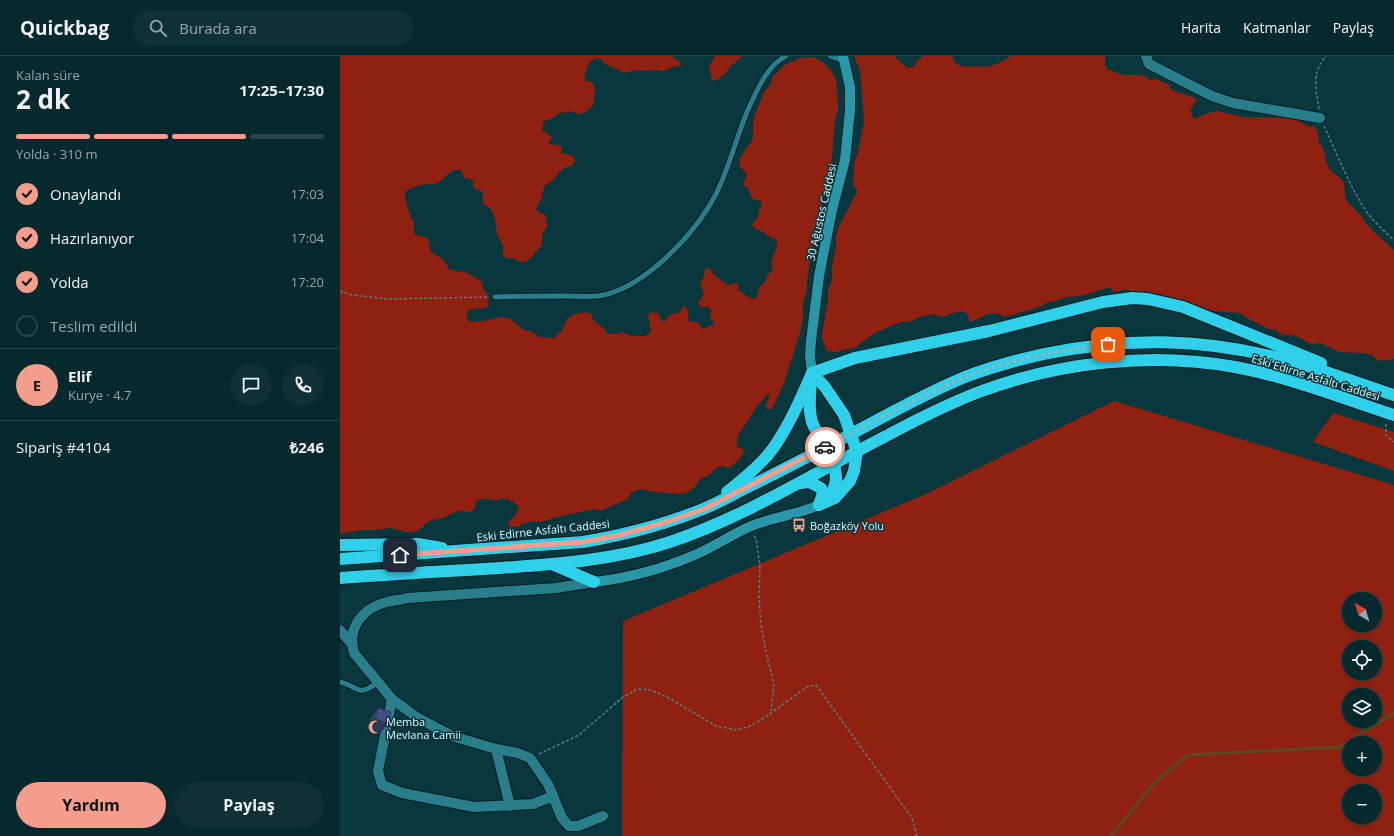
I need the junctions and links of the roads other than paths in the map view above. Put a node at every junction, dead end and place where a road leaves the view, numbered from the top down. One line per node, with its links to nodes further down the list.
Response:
1 (786, 56): 6 (lane)
2 (830, 56): 4 (lane)
3 (1146, 56): 5 (street)
4 (844, 59): 7 (main road, 30 Ağustos Caddesi)
5 (1320, 118)
6 (495, 297)
7 (812, 373): 8 (highway); 11 (highway); 12 (highway); 17 (highway)
8 (1374, 389): 9 (highway, Eski Edirne Asfaltı Caddesi); 11 (highway, Eski Edirne Asfaltı Caddesi)
9 (1394, 395)
10 (1390, 413): 13 (highway, Eski Edirne Asfaltı Caddesi)
11 (851, 434): 12 (highway, Eski Edirne Asfaltı Caddesi); 13 (highway)
12 (826, 447): 14 (highway); 17 (highway, Eski Edirne Asfaltı Caddesi)
13 (857, 452): 14 (highway, Eski Edirne Asfaltı Caddesi); 16 (highway)
14 (834, 464): 15 (highway, Eski Edirne Asfaltı Caddesi); 16 (highway)
15 (801, 482): 16 (highway); 21 (highway, Eski Edirne Asfaltı Caddesi)
16 (819, 505): 23 (main road)
17 (704, 509): 19 (highway, Eski Edirne Asfaltı Caddesi)
18 (340, 545): 19 (highway)
19 (463, 551): 20 (highway)
20 (340, 559)
21 (551, 564): 22 (highway, Eski Edirne Asfaltı Caddesi); 23 (highway)
22 (340, 578)
23 (594, 582): 25 (street)
24 (340, 630): 25 (street)
25 (351, 643): 27 (street)
26 (340, 682): 27 (lane)
27 (378, 682): 28 (street)
28 (392, 699): 29 (street); 31 (street)
29 (496, 749): 30 (street); 31 (street)
30 (553, 796): 31 (street); 32 (street)
31 (510, 806)
32 (604, 816)

